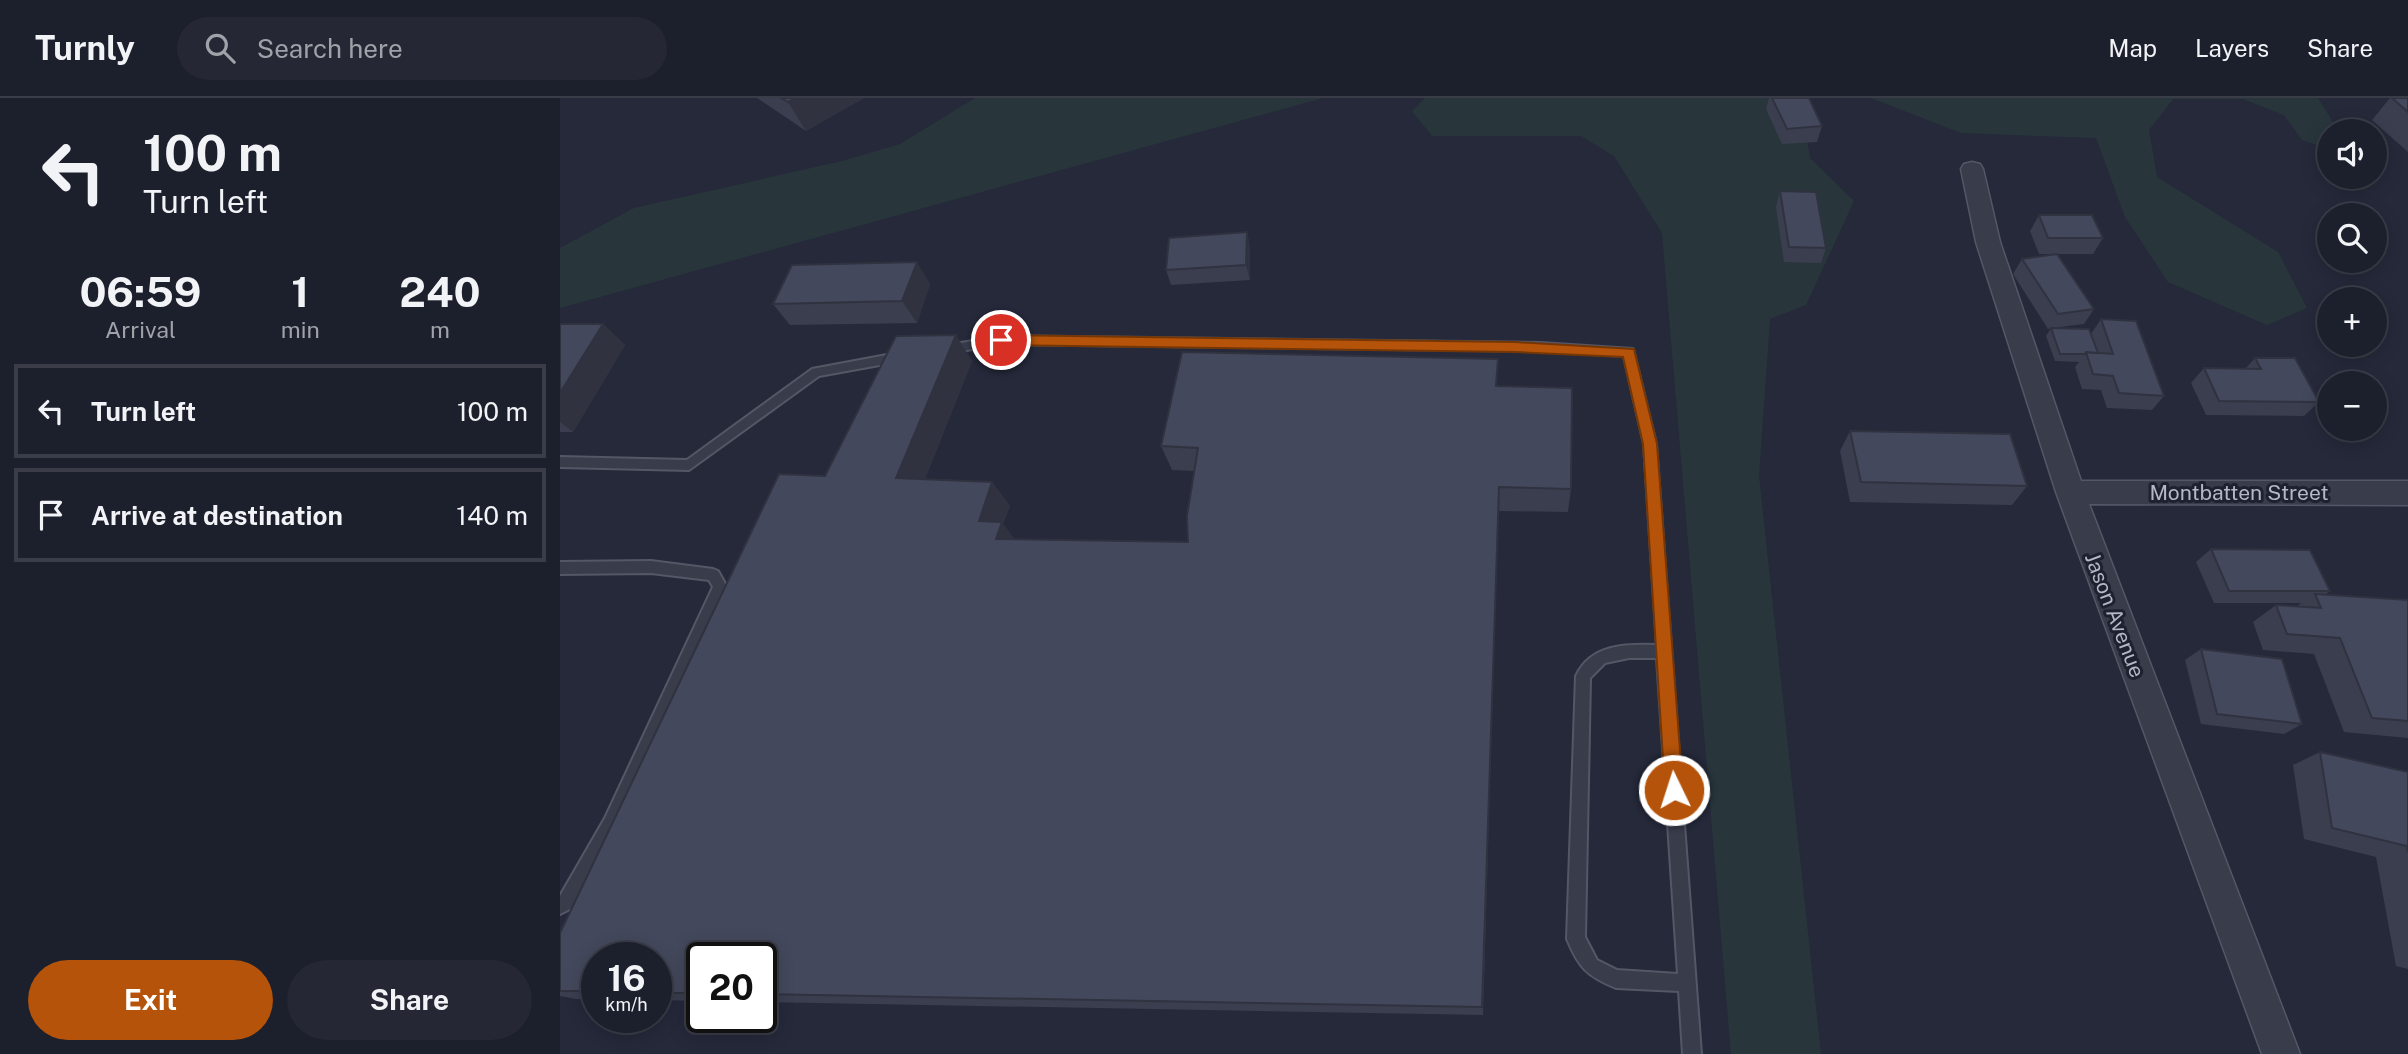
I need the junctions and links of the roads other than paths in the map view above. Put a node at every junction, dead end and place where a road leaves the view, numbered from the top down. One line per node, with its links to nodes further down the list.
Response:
1 (1972, 169): 3 (street, Jason Avenue)
2 (560, 462): 6 (lane)
3 (2070, 492): 4 (street, Montbatten Street); 10 (street, Jason Avenue)
4 (2408, 493)
5 (560, 568): 7 (lane)
6 (1664, 652): 8 (lane); 8 (lane)
7 (560, 906)
8 (1687, 982): 9 (lane)
9 (1692, 1054)
10 (2281, 1054)

